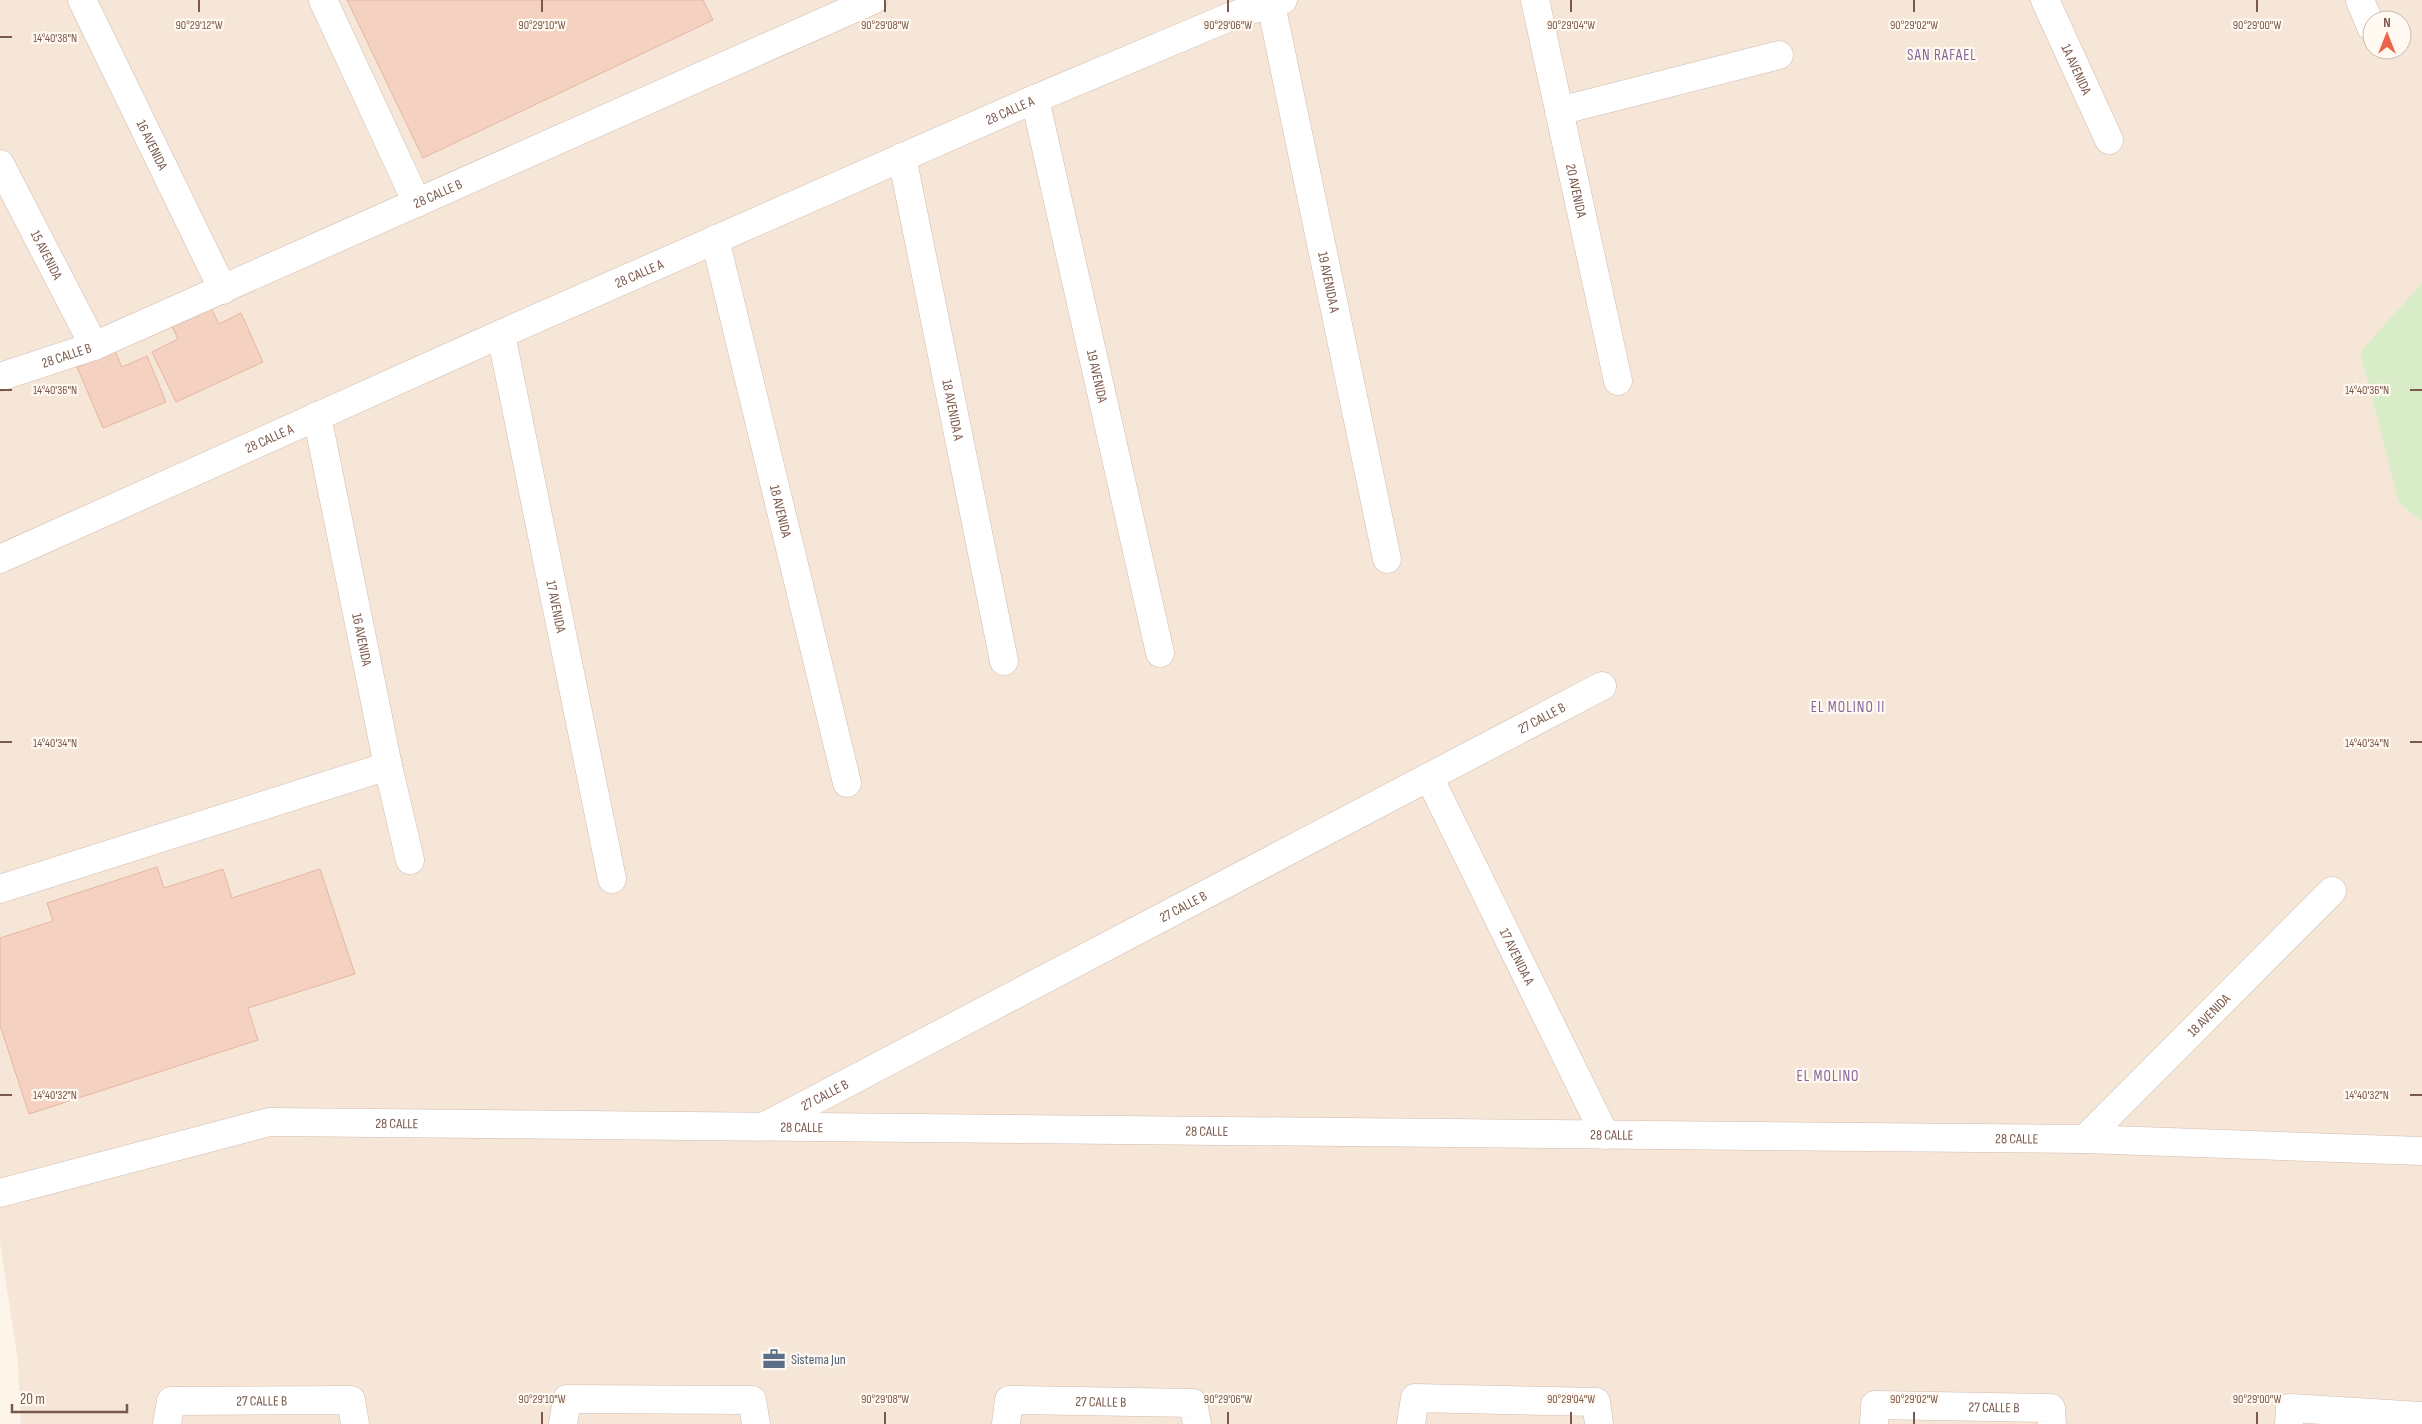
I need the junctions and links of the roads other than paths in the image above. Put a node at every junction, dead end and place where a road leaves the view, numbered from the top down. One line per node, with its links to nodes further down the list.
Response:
1 (82, 0): 16 (street, 16 AVENIDA)
2 (324, 0): 14 (street)
3 (873, 0): 7 (street, 28 CALLE B)
4 (1536, 0): 10 (street, 20 AVENIDA)
5 (2045, 0): 11 (street, 1A AVENIDA)
6 (1277, 2): 9 (street, 28 CALLE A); 23 (street, 19 AVENIDA A)
7 (833, 8): 14 (street, 28 CALLE B)
8 (1779, 55): 10 (street)
9 (1035, 99): 12 (street, 28 CALLE A); 24 (street, 19 AVENIDA)
10 (1559, 111): 20 (street, 20 AVENIDA)
11 (2109, 140)
12 (902, 157): 15 (street, 28 CALLE A); 25 (street, 18 AVENIDA A)
13 (0, 164): 18 (street, 15 AVENIDA)
14 (416, 203): 16 (street, 28 CALLE B)
15 (716, 239): 17 (street, 28 CALLE A); 29 (street, 18 AVENIDA)
16 (223, 290): 18 (street, 28 CALLE B)
17 (500, 334): 21 (street, 28 CALLE A); 31 (street, 17 AVENIDA)
18 (94, 346): 19 (street, 28 CALLE B)
19 (0, 377)
20 (1618, 381)
21 (317, 416): 22 (street, 28 CALLE A); 27 (street, 16 AVENIDA)
22 (0, 559)
23 (1387, 559)
24 (1160, 653)
25 (1004, 661)
26 (1602, 686): 28 (street, 27 CALLE B)
27 (388, 766): 30 (street, 16 AVENIDA); 32 (street)
28 (1429, 777): 34 (street, 27 CALLE B); 35 (street, 17 AVENIDA A)
29 (847, 783)
30 (410, 860)
31 (612, 879)
32 (0, 889)
33 (2332, 891): 36 (street, 18 AVENIDA)
34 (764, 1127): 35 (street, 28 CALLE); 38 (street, 28 CALLE)
35 (1605, 1135): 36 (street, 28 CALLE)
36 (2085, 1140): 37 (street, 28 CALLE)
37 (2422, 1151)
38 (0, 1193)
39 (1413, 1411): 46 (street)
40 (169, 1412): 41 (street, 27 CALLE B)
41 (353, 1412)
42 (565, 1412): 43 (street)
43 (754, 1412)
44 (1008, 1412): 45 (street, 27 CALLE B)
45 (1195, 1413)
46 (1598, 1413)
47 (1875, 1414): 48 (street, 27 CALLE B)
48 (2051, 1416)
49 (2290, 1416): 50 (street)
50 (2422, 1416)

